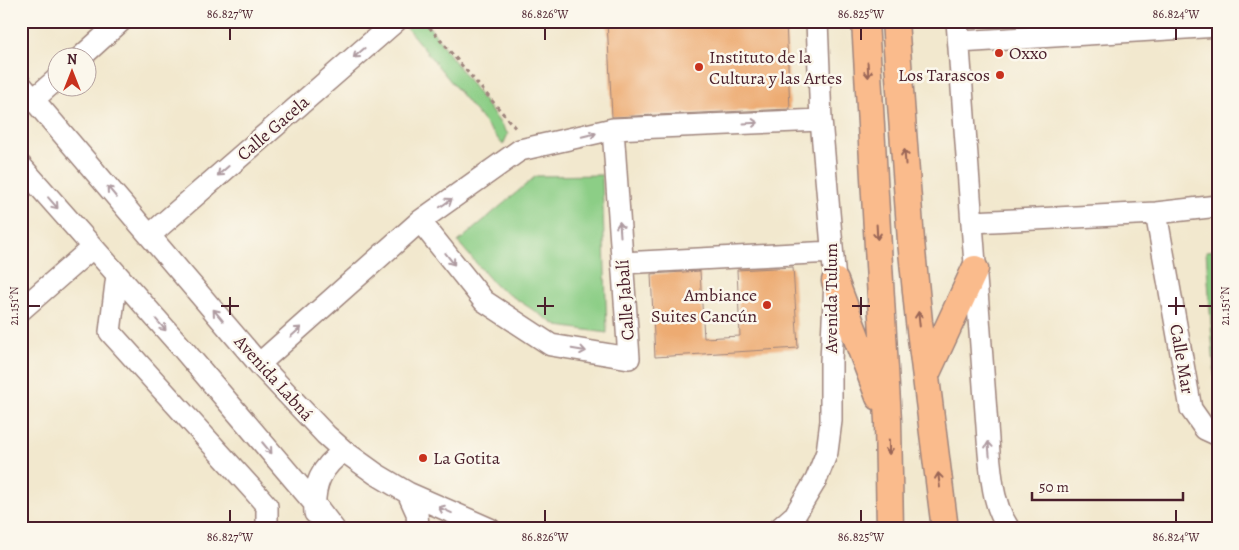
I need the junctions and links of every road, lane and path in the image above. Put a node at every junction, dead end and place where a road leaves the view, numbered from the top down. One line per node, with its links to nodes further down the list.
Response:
1 (121, 21): 9 (street)
2 (396, 21): 20 (street, Calle Gacela, one-way to 20)
3 (424, 21): 14 (path)
4 (817, 21): 12 (street, Avenida Tulum)
5 (865, 21): 30 (main road, one-way to 30)
6 (895, 21): 29 (main road, one-way to 6)
7 (1218, 26): 8 (street)
8 (958, 31): 19 (street)
9 (91, 48)
10 (48, 83): 11 (street)
11 (28, 92): 20 (street, Avenida Labná, one-way to 11)
12 (821, 120): 13 (street, one-way to 12); 22 (street, Avenida Tulum)
13 (613, 129): 14 (street, one-way to 13); 23 (street, Calle Jabalí, one-way to 13)
14 (532, 148): 18 (street, one-way to 14)
15 (21, 166): 21 (street, one-way to 21)
16 (1218, 206): 17 (street)
17 (1156, 213): 19 (street); 31 (street, Calle Mar)
18 (420, 221): 23 (street, Calle Jabalí, one-way to 23); 28 (street, one-way to 18)
19 (972, 222): 24 (street)
20 (150, 235): 28 (street, Avenida Labná, one-way to 20)
21 (93, 247): 25 (street); 27 (street)
22 (832, 252): 23 (street); 26 (street, Avenida Tulum)
23 (622, 262)
24 (975, 269): 29 (main road); 43 (street, one-way to 24)
25 (117, 275): 34 (street, one-way to 34); 35 (street)
26 (835, 281): 30 (main road); 40 (street, Avenida Tulum)
27 (21, 310)
28 (259, 364): 32 (street, Avenida Labná)
29 (926, 376): 42 (main road, one-way to 29)
30 (888, 421): 41 (main road, one-way to 41)
31 (1218, 435)
32 (344, 452): 33 (street, Avenida Labná); 34 (street)
33 (408, 493): 38 (street); 39 (street, Avenida Labná, one-way to 33)
34 (314, 503): 36 (street); 37 (street)
35 (267, 529)
36 (315, 529)
37 (334, 529)
38 (418, 529)
39 (490, 529)
40 (779, 529)
41 (890, 529)
42 (945, 529)
43 (1009, 529)

